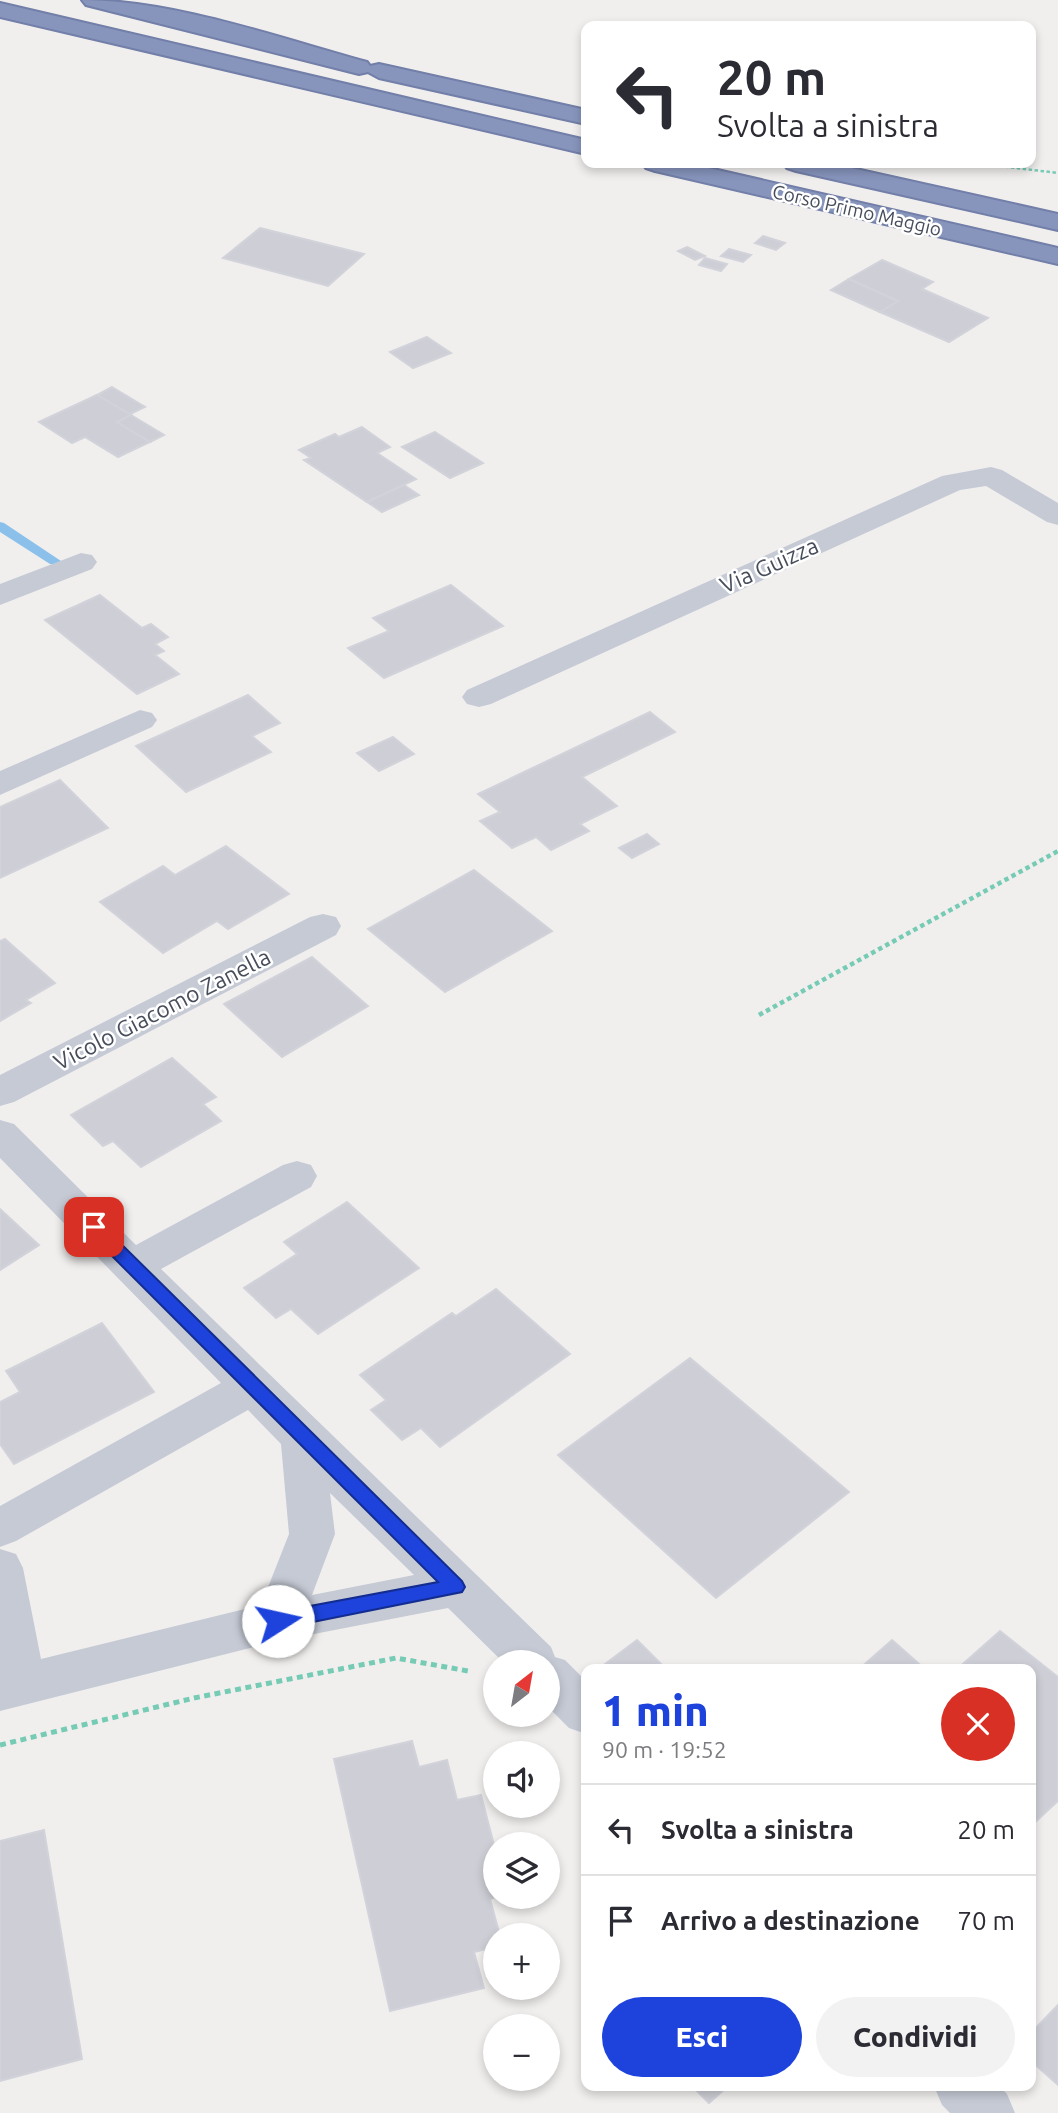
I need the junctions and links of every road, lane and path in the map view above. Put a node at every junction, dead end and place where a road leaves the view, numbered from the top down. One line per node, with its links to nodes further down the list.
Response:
1 (55, 0): 5 (highway)
2 (94, 0): 5 (highway)
3 (0, 10): 6 (highway)
4 (0, 18): 6 (highway)
5 (359, 67): 7 (highway)
6 (289, 77): 8 (highway)
7 (581, 116)
8 (581, 146)
9 (676, 168): 15 (highway, Corso Primo Maggio)
10 (818, 168): 16 (highway, Corso Primo Maggio)
11 (843, 168): 14 (highway)
12 (1016, 168): 13 (path)
13 (1058, 173)
14 (1058, 199)
15 (856, 210): 17 (highway, Corso Primo Maggio); 18 (highway)
16 (1058, 222)
17 (1058, 256)
18 (1058, 273)
19 (1058, 516): 22 (street, Via Guizza)
20 (81, 562): 21 (street)
21 (0, 595)
22 (479, 697)
23 (140, 720): 24 (street)
24 (0, 785)
25 (1058, 851): 27 (path)
26 (323, 926): 28 (street, Vicolo Giacomo Zanella)
27 (759, 1015)
28 (0, 1092)
29 (0, 1134): 31 (street)
30 (297, 1177): 31 (street)
31 (132, 1265): 32 (street)
32 (254, 1386): 33 (street); 34 (street)
33 (302, 1437): 36 (street); 37 (street)
34 (0, 1528)
35 (0, 1568): 40 (street)
36 (456, 1587): 37 (street); 38 (street)
37 (278, 1621): 40 (street)
38 (522, 1650)
39 (475, 1676): 43 (path)
40 (11, 1687)
41 (560, 1687): 42 (street)
42 (581, 1708)
43 (0, 1745)
44 (966, 2091): 45 (street)
45 (988, 2113)

